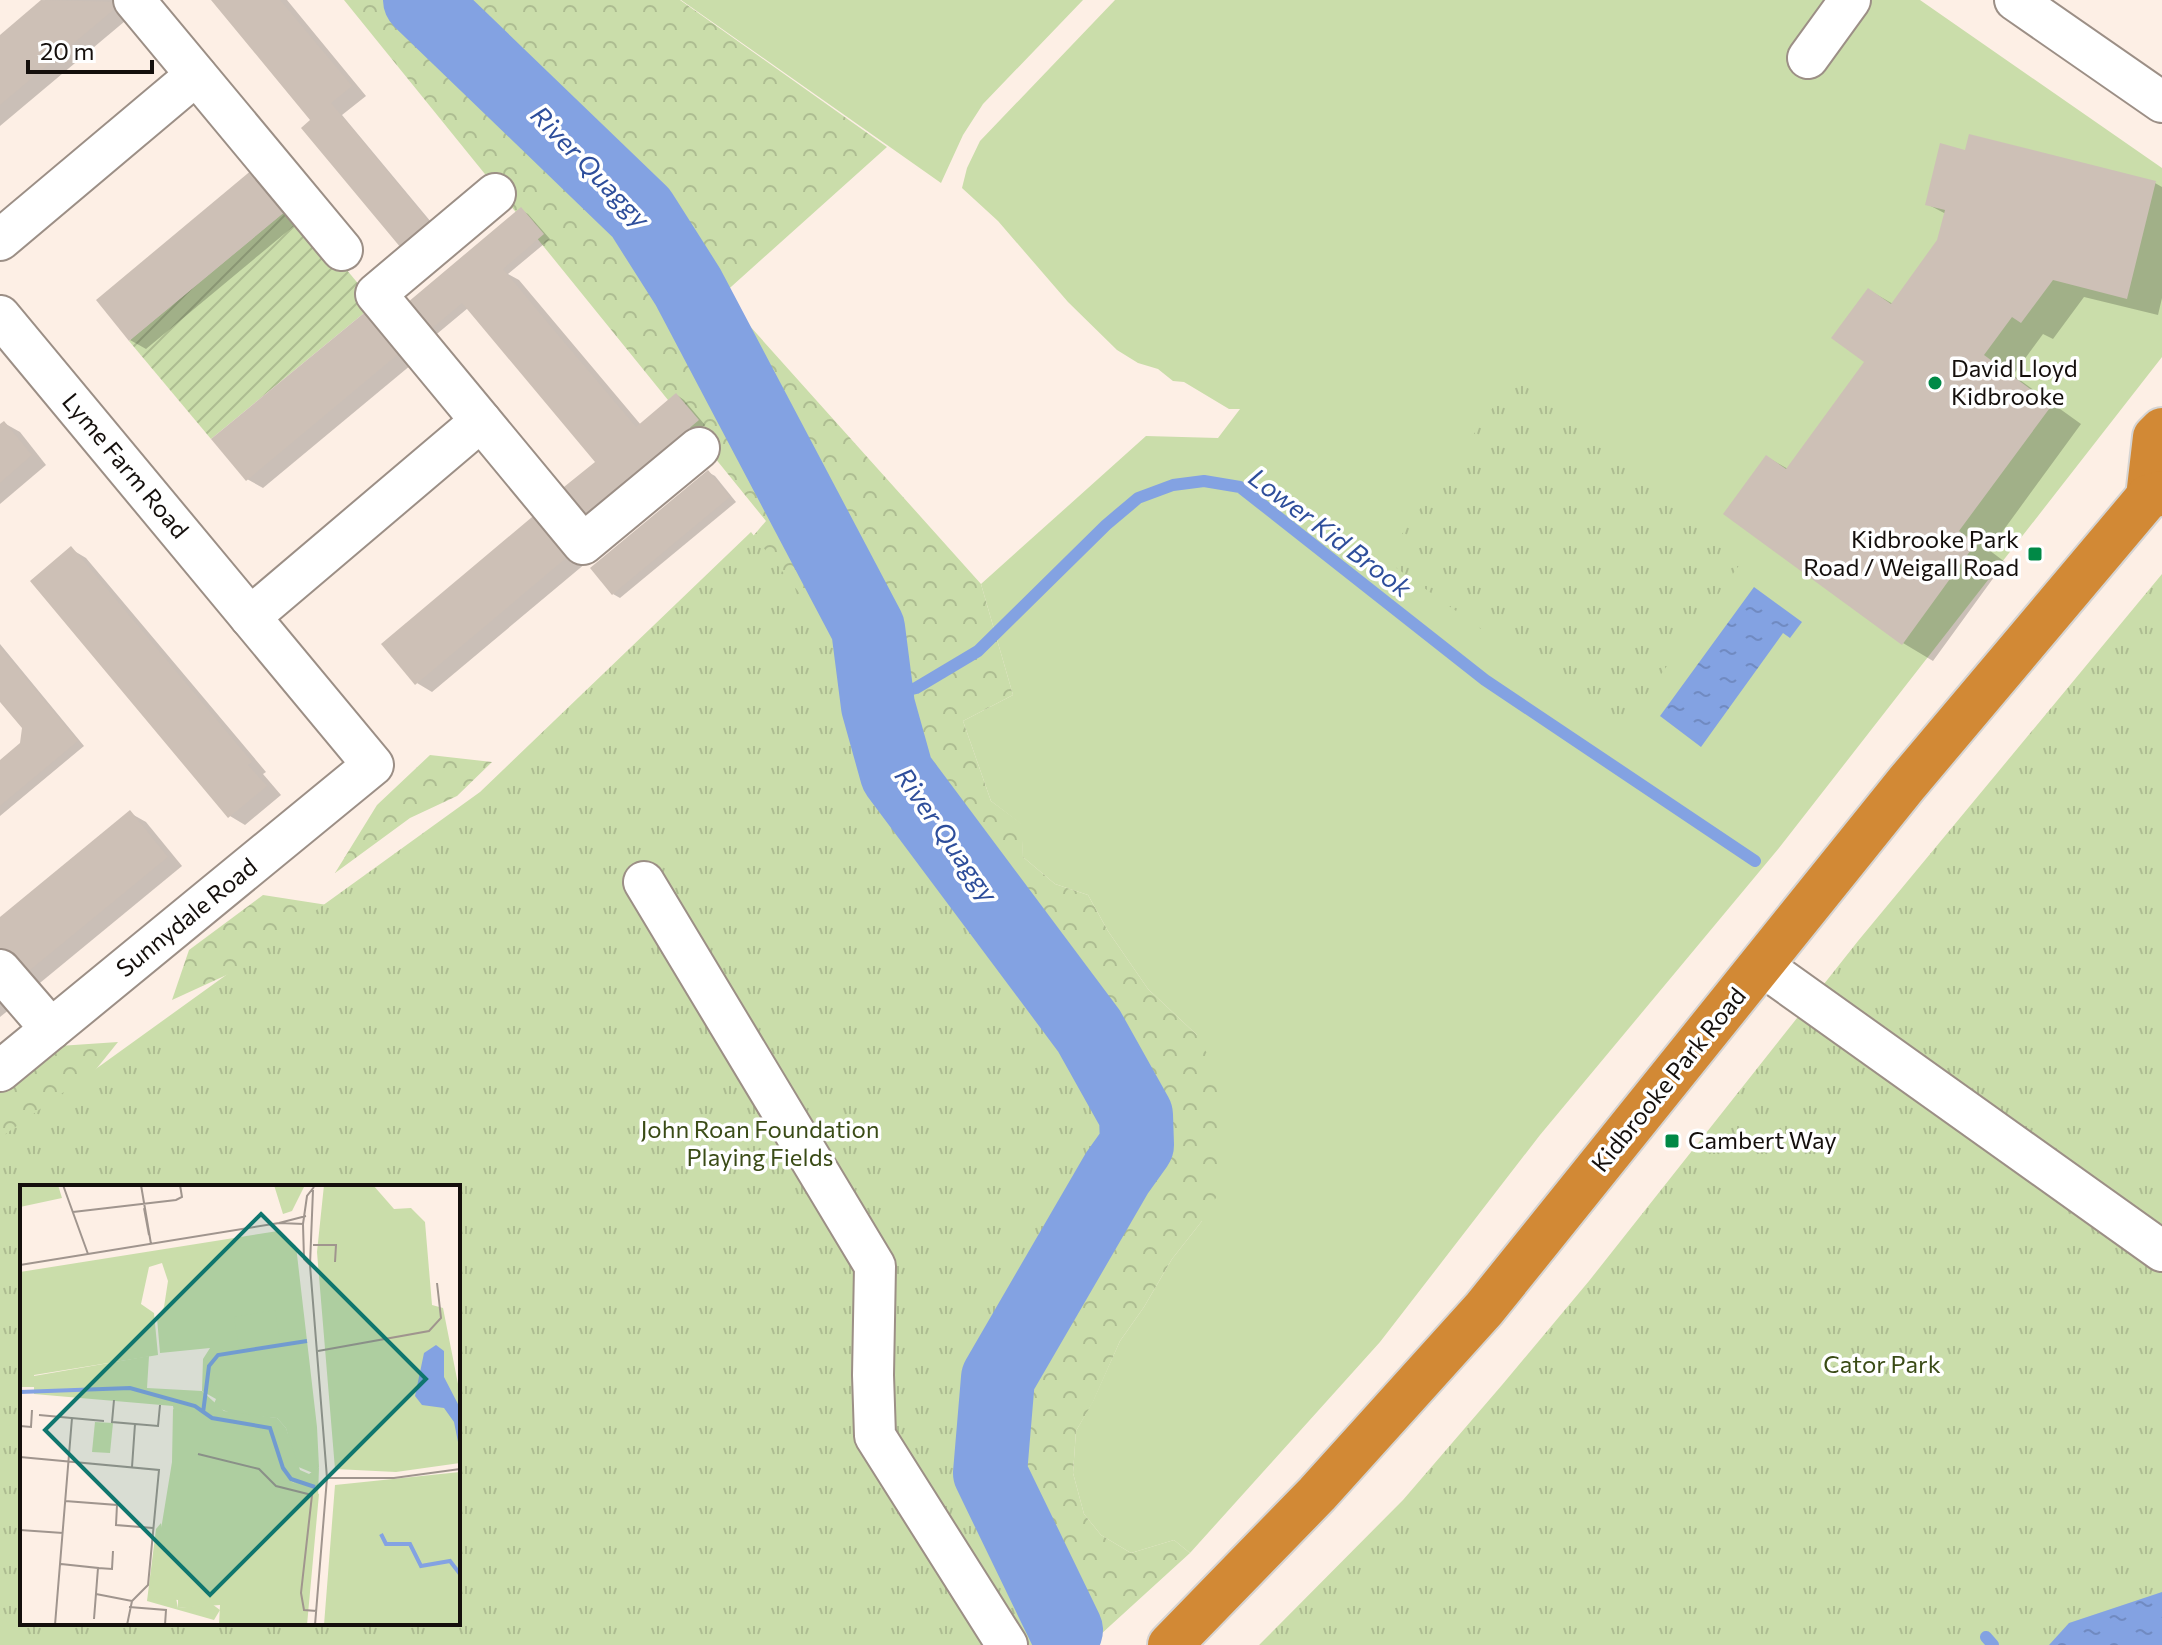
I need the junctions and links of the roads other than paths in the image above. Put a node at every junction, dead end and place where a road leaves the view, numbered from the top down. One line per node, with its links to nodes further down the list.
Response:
1 (134, 0): 5 (street)
2 (1850, 0): 4 (street)
3 (2015, 0): 6 (street)
4 (1808, 58)
5 (196, 75): 8 (street); 9 (street)
6 (2162, 102)
7 (495, 194): 11 (street)
8 (0, 240)
9 (342, 250)
10 (0, 316): 15 (street, Lyme Farm Road)
11 (481, 421): 13 (street); 15 (street)
12 (2162, 430): 14 (highway, Kidbrooke Park Road)
13 (699, 448)
14 (2155, 495): 18 (highway, Kidbrooke Park Road)
15 (250, 617): 16 (street, Lyme Farm Road)
16 (373, 765): 20 (street, Sunnydale Road)
17 (644, 882): 23 (street)
18 (1761, 965): 22 (street); 24 (highway, Kidbrooke Park Road)
19 (0, 970): 20 (street)
20 (51, 1029): 21 (street, Sunnydale Road)
21 (0, 1071)
22 (2162, 1251)
23 (1007, 1645)
24 (1170, 1645)

